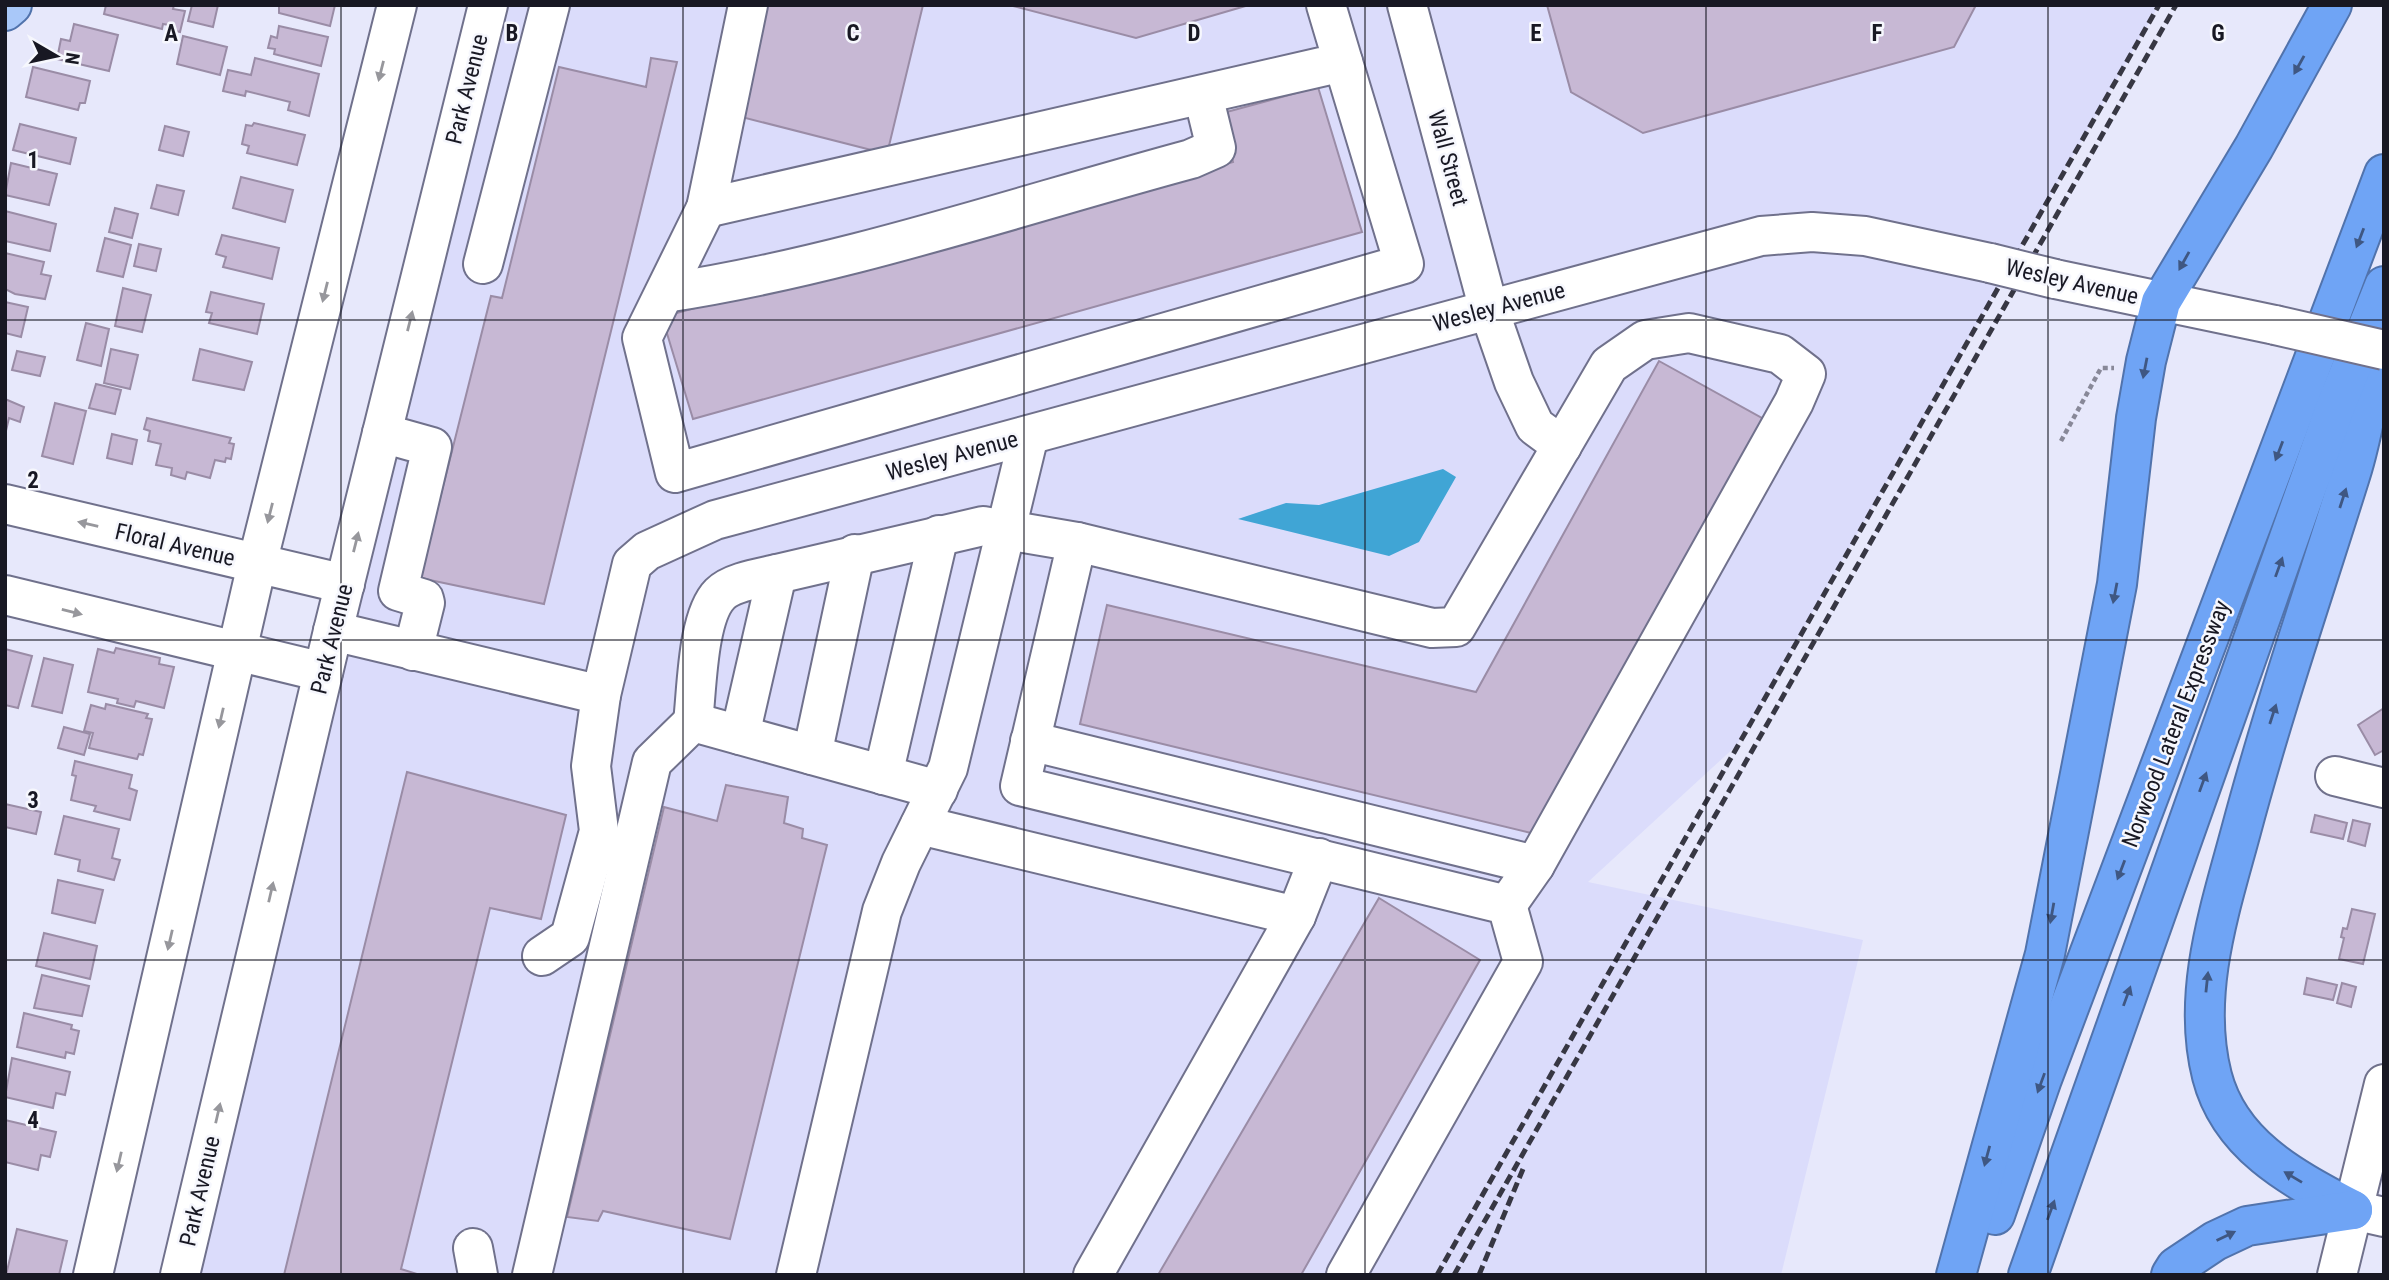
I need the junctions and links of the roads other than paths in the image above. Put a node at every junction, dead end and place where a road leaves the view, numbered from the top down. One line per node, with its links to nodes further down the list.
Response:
1 (12, 5): 9 (main road)
2 (397, 5): 31 (street, one-way to 31)
3 (488, 5): 12 (street, Park Avenue)
4 (550, 5): 13 (street)
5 (748, 5): 15 (street)
6 (1326, 5): 10 (street)
7 (1408, 5): 20 (street, Wall Street)
8 (2332, 5): 19 (highway, one-way to 19)
9 (5, 11)
10 (1343, 62): 11 (street); 18 (street)
11 (1203, 94): 15 (street); 18 (street)
12 (451, 152): 13 (street); 23 (street, Park Avenue, one-way to 12)
13 (509, 165): 16 (street)
14 (2384, 174): 63 (highway, Norwood Lateral Expressway, one-way to 63)
15 (706, 208): 18 (street)
16 (483, 264)
17 (2384, 286): 64 (highway, Norwood Lateral Expressway, one-way to 17)
18 (664, 293)
19 (2161, 302): 20 (street, Wesley Avenue, bridge); 22 (street, Wesley Avenue, bridge); 62 (highway, one-way to 62)
20 (1489, 310): 24 (street, Wesley Avenue); 25 (street, Wall Street)
21 (2384, 326): 55 (highway, one-way to 21)
22 (2384, 350)
23 (382, 433): 33 (street, Park Avenue, one-way to 23); 36 (street)
24 (1029, 435): 27 (street); 39 (street, Wesley Avenue)
25 (1562, 446): 29 (street); 50 (street)
26 (5, 504): 31 (street, Floral Avenue, one-way to 26)
27 (1006, 530): 28 (street); 29 (street); 47 (street)
28 (939, 535): 30 (street); 44 (street)
29 (1077, 542): 42 (street)
30 (855, 554): 32 (street); 43 (street)
31 (257, 564): 33 (street, Floral Avenue); 37 (street)
32 (777, 574): 40 (street); 41 (street)
33 (345, 584): 35 (street, Park Avenue)
34 (5, 596): 37 (street, one-way to 37)
35 (332, 632): 36 (street); 38 (street, Park Avenue)
36 (413, 651): 39 (street)
37 (236, 652): 38 (street); 56 (street, one-way to 56)
38 (323, 672): 57 (street, Park Avenue, one-way to 38)
39 (601, 695): 53 (street)
40 (693, 722): 41 (street); 58 (street)
41 (740, 735): 43 (street)
42 (1030, 741): 49 (street); 50 (street)
43 (812, 755): 44 (street)
44 (883, 775): 47 (street)
45 (2335, 776): 46 (street)
46 (2384, 788)
47 (938, 790): 48 (street)
48 (920, 825): 52 (street); 59 (street)
49 (1319, 858): 51 (street); 52 (street)
50 (1535, 865): 51 (street)
51 (1507, 905): 61 (street)
52 (1296, 916): 60 (street)
53 (542, 956)
54 (2384, 1084): 55 (street)
55 (2368, 1213): 65 (highway, one-way to 55); 66 (street)
56 (93, 1275)
57 (180, 1275)
58 (533, 1275)
59 (796, 1275)
60 (1093, 1275)
61 (1346, 1275)
62 (1956, 1275)
63 (1974, 1275)
64 (2028, 1275)
65 (2171, 1275)
66 (2337, 1275)

